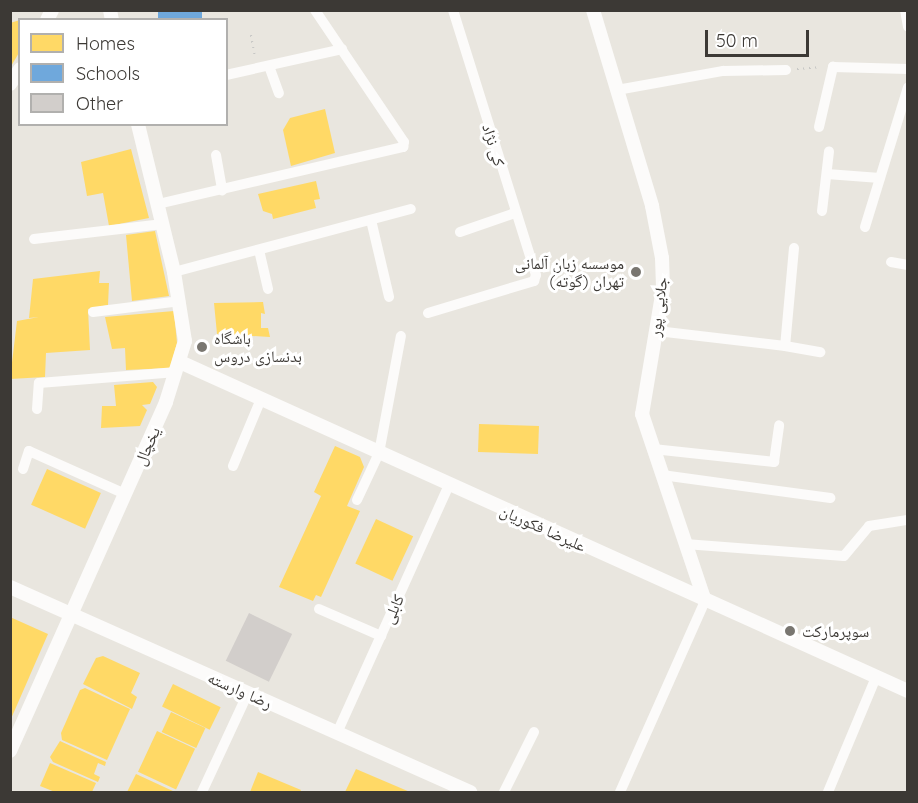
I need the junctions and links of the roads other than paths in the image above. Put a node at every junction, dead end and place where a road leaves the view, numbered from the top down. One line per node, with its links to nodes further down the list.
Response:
1 (315, 10): 6 (street)
2 (453, 10): 24 (street, کی نژاد)
3 (593, 10): 12 (street, جلایی پور)
4 (905, 10): 5 (street)
5 (908, 27)
6 (342, 49): 7 (street); 20 (street)
7 (269, 66): 10 (street); 13 (street)
8 (908, 69): 15 (street)
9 (786, 70): 12 (street)
10 (228, 75)
11 (908, 87): 19 (street)
12 (617, 90): 40 (street, جلایی پور)
13 (279, 93)
14 (138, 126): 21 (street, یخچال)
15 (819, 127)
16 (829, 151): 18 (street)
17 (216, 155): 20 (street)
18 (826, 174): 19 (street); 23 (street)
19 (880, 178): 27 (street)
20 (222, 190): 21 (street)
21 (158, 204): 26 (street, یخچال)
22 (411, 209): 25 (street)
23 (822, 211)
24 (515, 213): 28 (street); 39 (street, کی نژاد)
25 (371, 220): 31 (street); 36 (street)
26 (162, 224): 29 (street); 34 (street, یخچال)
27 (865, 227)
28 (460, 232)
29 (34, 239)
30 (794, 248): 42 (street)
31 (259, 250): 34 (street); 35 (street)
32 (891, 262): 33 (street)
33 (908, 265)
34 (174, 272): 37 (street, یخچال)
35 (268, 289)
36 (390, 297)
37 (180, 301): 38 (street); 44 (street, یخچال)
38 (93, 312)
39 (428, 313)
40 (657, 331): 42 (street); 48 (street, جلایی پور)
41 (401, 336): 49 (street)
42 (784, 346): 43 (street)
43 (820, 351)
44 (178, 367): 45 (street, علیرضا فکوریان); 46 (street); 54 (street, یخچال)
45 (261, 399): 49 (street, علیرضا فکوریان); 50 (street)
46 (37, 409)
47 (779, 425): 48 (street)
48 (653, 449): 52 (street, جلایی پور)
49 (379, 453): 53 (street, علیرضا فکوریان); 56 (street)
50 (232, 466)
51 (23, 469): 54 (street)
52 (662, 475): 55 (street); 58 (street, جلایی پور)
53 (449, 485): 60 (street, علیرضا فکوریان); 63 (street, کابلی)
54 (125, 494): 62 (street, یخچال)
55 (830, 498)
56 (357, 500)
57 (908, 519): 58 (street)
58 (685, 544): 60 (street, جلایی پور)
59 (10, 587): 62 (street, رضا وارسته)
60 (705, 601): 64 (street, علیرضا فکوریان); 74 (street)
61 (319, 609): 63 (street)
62 (72, 614): 66 (street, رضا وارسته); 69 (street, یخچال)
63 (381, 636): 68 (street, کابلی)
64 (876, 677): 65 (street, علیرضا فکوریان); 75 (street)
65 (908, 691)
66 (248, 693): 68 (street, رضا وارسته); 71 (street)
67 (534, 732): 73 (street)
68 (337, 733): 70 (street, رضا وارسته)
69 (10, 751)
70 (446, 788): 72 (street, رضا وارسته)
71 (202, 792)
72 (470, 792)
73 (504, 792)
74 (620, 792)
75 (828, 792)

